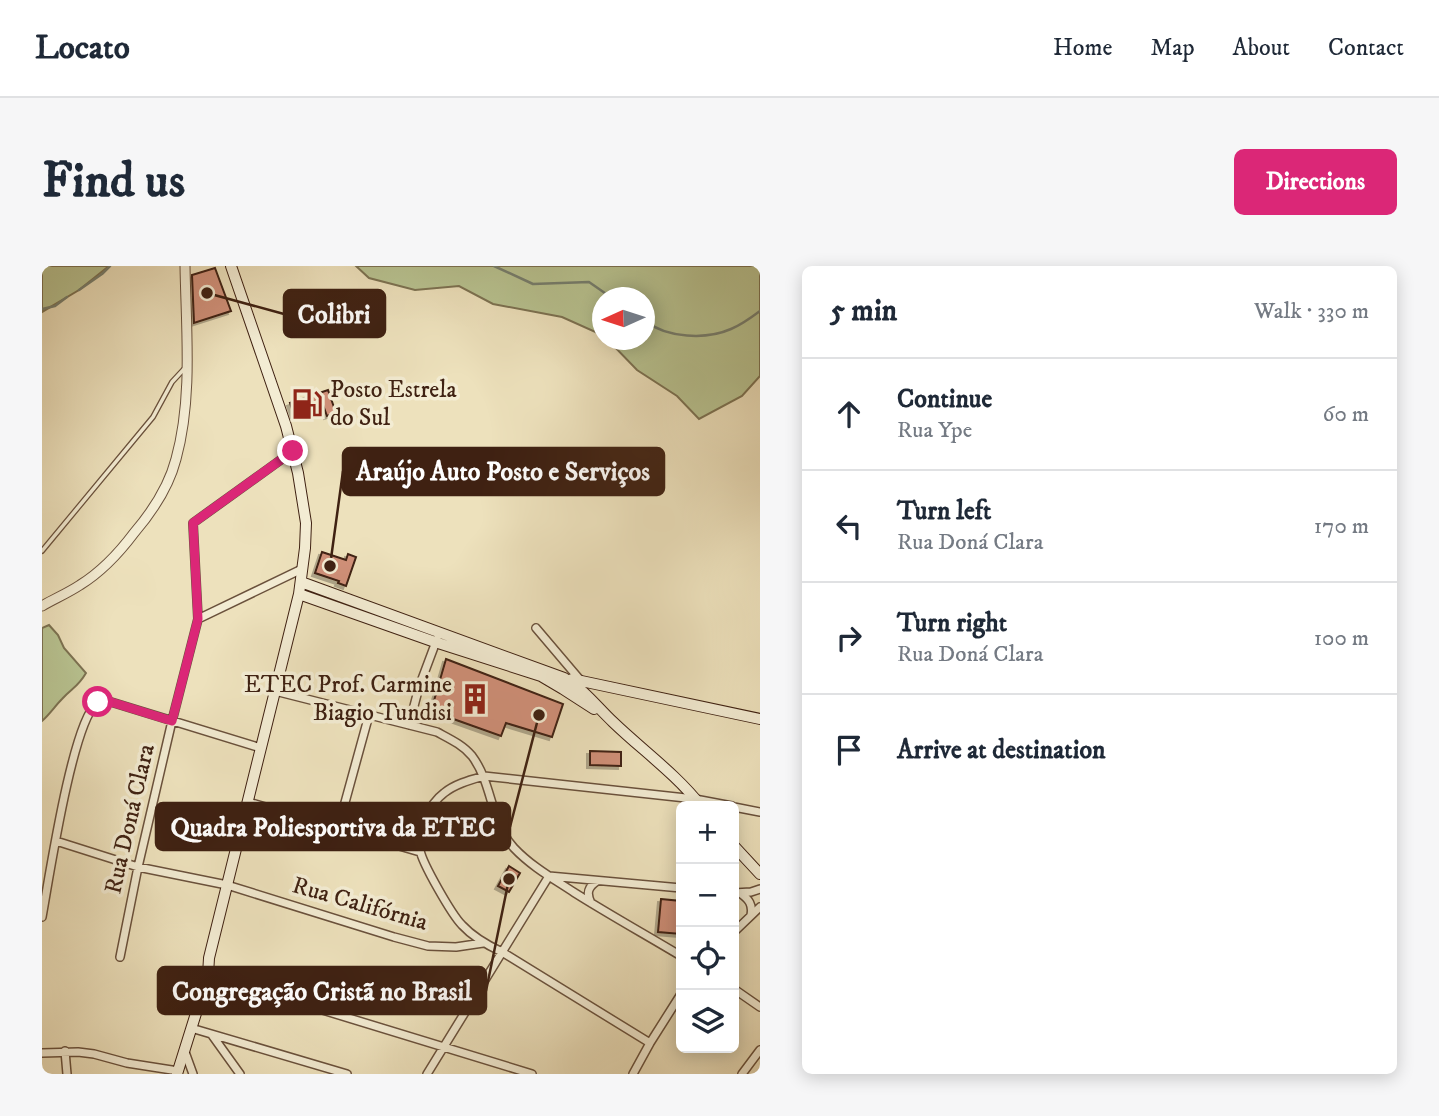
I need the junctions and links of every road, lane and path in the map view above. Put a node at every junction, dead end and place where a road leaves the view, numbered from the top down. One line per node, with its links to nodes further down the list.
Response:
1 (185, 266): 3 (street)
2 (232, 266): 4 (main road)
3 (186, 366): 5 (lane); 9 (street)
4 (293, 451): 6 (main road); 10 (street, Rua Doná Clara)
5 (42, 551)
6 (302, 569): 7 (main road); 10 (street)
7 (301, 582): 8 (main road); 12 (main road)
8 (299, 594): 12 (main road); 16 (main road)
9 (42, 606)
10 (198, 619): 20 (street, Rua Doná Clara)
11 (536, 628): 14 (street)
12 (437, 637): 13 (main road); 22 (street)
13 (564, 683): 14 (main road); 21 (main road)
14 (582, 686): 15 (main road); 17 (main road)
15 (608, 688): 17 (main road); 19 (main road)
16 (275, 691): 18 (street); 23 (main road)
17 (600, 709): 21 (main road)
18 (369, 715): 22 (street); 30 (street)
19 (758, 717)
20 (172, 721): 23 (street); 31 (street); 34 (street, Rua Doná Clara)
21 (611, 721): 26 (main road)
22 (409, 725): 24 (street)
23 (261, 748): 27 (main road)
24 (484, 776): 25 (street); 33 (street); 36 (street)
25 (682, 801)
26 (696, 801)
27 (248, 802): 30 (street); 38 (main road)
28 (739, 807): 29 (street)
29 (760, 812)
30 (338, 828): 33 (street)
31 (56, 841): 34 (street, Rua Califórnia); 45 (street)
32 (739, 851): 35 (main road)
33 (420, 852): 48 (street)
34 (138, 867): 38 (street, Rua Califórnia); 51 (street, Rua Doná Clara)
35 (760, 874)
36 (549, 876): 37 (street); 43 (street); 49 (street)
37 (597, 881): 39 (street); 43 (street)
38 (227, 885): 48 (street, Rua Califórnia); 52 (main road)
39 (676, 888)
40 (760, 889): 41 (street)
41 (739, 893)
42 (739, 894): 46 (street)
43 (592, 903): 50 (street)
44 (760, 907): 46 (street)
45 (42, 916)
46 (751, 916): 47 (street)
47 (739, 927)
48 (483, 943): 49 (street)
49 (502, 952): 58 (street); 59 (street)
50 (676, 953)
51 (120, 957)
52 (208, 975): 56 (main road); 59 (street)
53 (735, 990): 55 (street)
54 (676, 1002): 58 (street)
55 (760, 1007)
56 (191, 1028): 57 (street); 62 (main road)
57 (212, 1034): 67 (street); 68 (street)
58 (650, 1043): 71 (street)
59 (444, 1047): 69 (street); 70 (street)
60 (760, 1050): 72 (street)
61 (65, 1051): 63 (street); 64 (street); 65 (street)
62 (184, 1051): 64 (main road); 66 (street)
63 (42, 1053)
64 (178, 1073)
65 (66, 1074)
66 (193, 1074)
67 (240, 1074)
68 (347, 1074)
69 (427, 1074)
70 (532, 1074)
71 (633, 1074)
72 (741, 1074)

